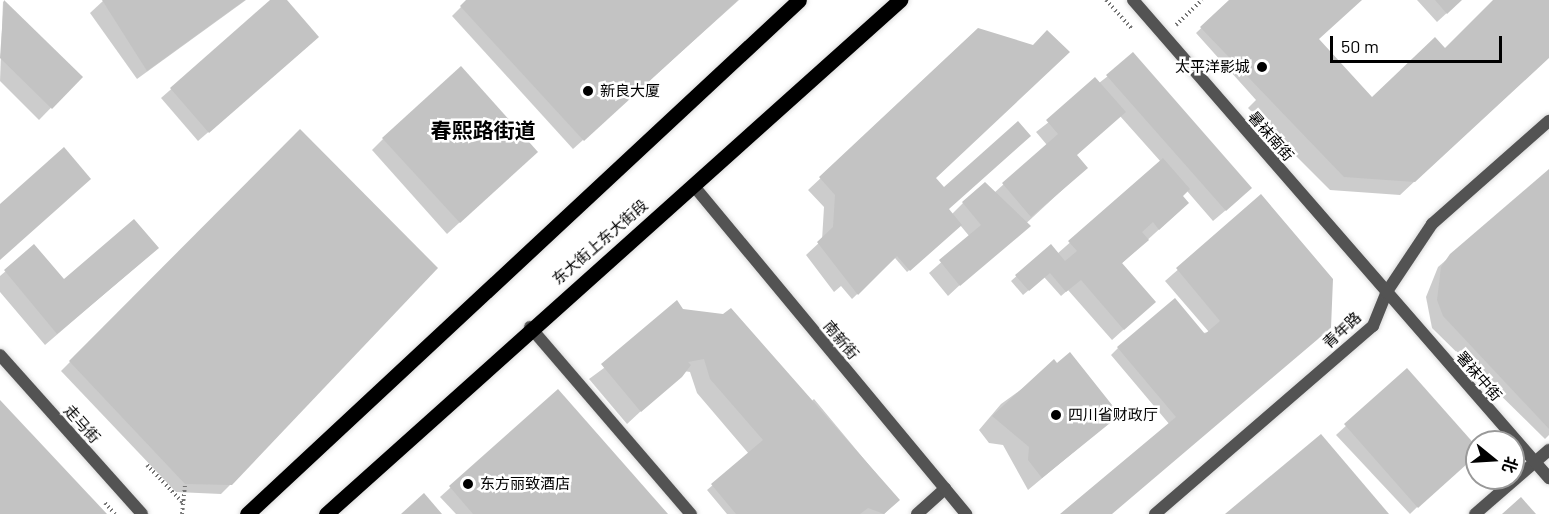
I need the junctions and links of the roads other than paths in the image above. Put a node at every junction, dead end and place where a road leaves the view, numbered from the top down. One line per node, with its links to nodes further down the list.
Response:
1 (799, 0): 14 (main road)
2 (900, 0): 5 (main road, 东大街上东大街段)
3 (1133, 0): 6 (street, 暑袜南街)
4 (1549, 121): 6 (street, 青年路)
5 (693, 185): 7 (main road, 东大街上东大街段); 12 (street, 南新街)
6 (1386, 293): 10 (street, 署袜中街); 19 (street, 青年路)
7 (530, 327): 15 (main road, 东大街上东大街段); 16 (street)
8 (0, 355): 13 (street, 走马街)
9 (1549, 450): 10 (street)
10 (1535, 462): 11 (street, 署袜中街); 20 (street)
11 (1549, 478)
12 (945, 489): 17 (street); 18 (street, 南新街)
13 (142, 514)
14 (247, 514)
15 (326, 514)
16 (691, 514)
17 (916, 514)
18 (966, 514)
19 (1155, 514)
20 (1475, 514)

